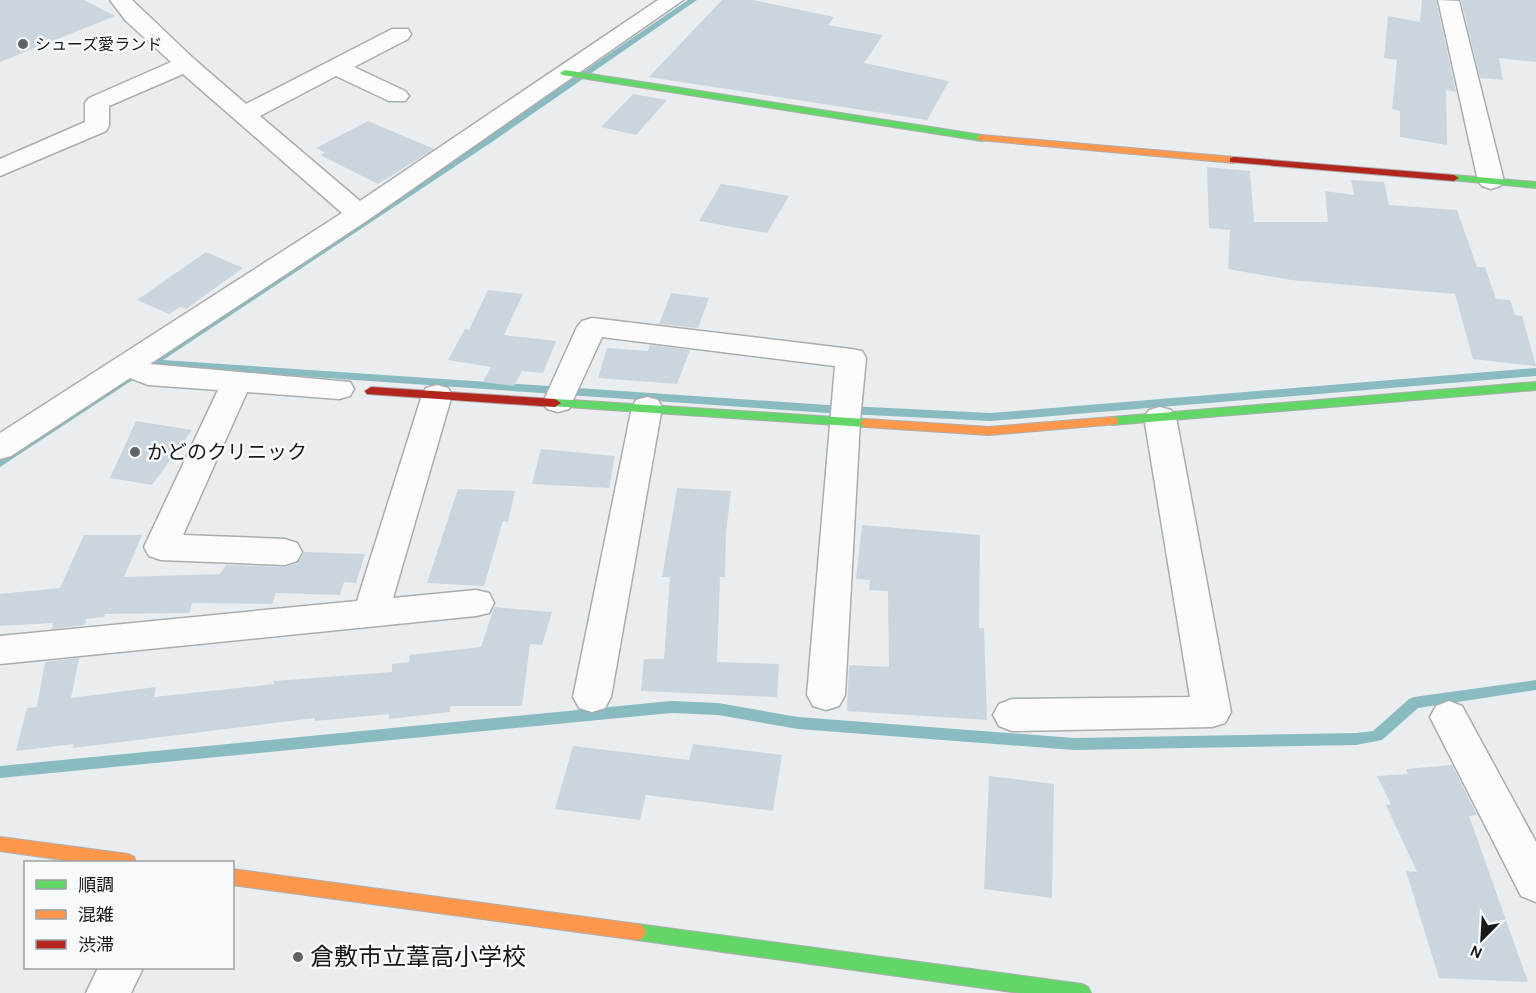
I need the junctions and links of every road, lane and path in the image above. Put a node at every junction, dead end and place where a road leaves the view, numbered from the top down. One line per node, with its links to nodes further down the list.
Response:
1 (122, 0): 5 (street)
2 (672, 0): 7 (street)
3 (1448, 1): 11 (street)
4 (400, 34): 6 (street)
5 (186, 64): 9 (street); 10 (street)
6 (335, 67): 8 (street); 9 (street)
7 (575, 76): 11 (street); 13 (street)
8 (397, 96)
9 (245, 114): 13 (street)
10 (0, 168)
11 (1491, 181): 12 (street)
12 (1536, 185)
13 (359, 214): 14 (street)
14 (136, 369): 15 (street); 24 (street)
15 (237, 381): 17 (street); 25 (street)
16 (1536, 386): 23 (street)
17 (339, 389)
18 (371, 391): 19 (street)
19 (437, 395): 20 (street); 27 (street)
20 (561, 396): 21 (street); 22 (street)
21 (647, 407): 22 (street); 30 (street)
22 (845, 413): 23 (street); 29 (street)
23 (1160, 417): 31 (street)
24 (7, 433)
25 (285, 552)
26 (476, 603): 27 (street)
27 (371, 613): 28 (street)
28 (0, 650)
29 (826, 695)
30 (592, 697)
31 (1012, 715)
32 (1449, 717): 36 (street)
33 (0, 844): 34 (street)
34 (121, 861)
35 (234, 877): 39 (street)
36 (1536, 883)
37 (120, 969): 38 (street)
38 (108, 993)
39 (1082, 993)

